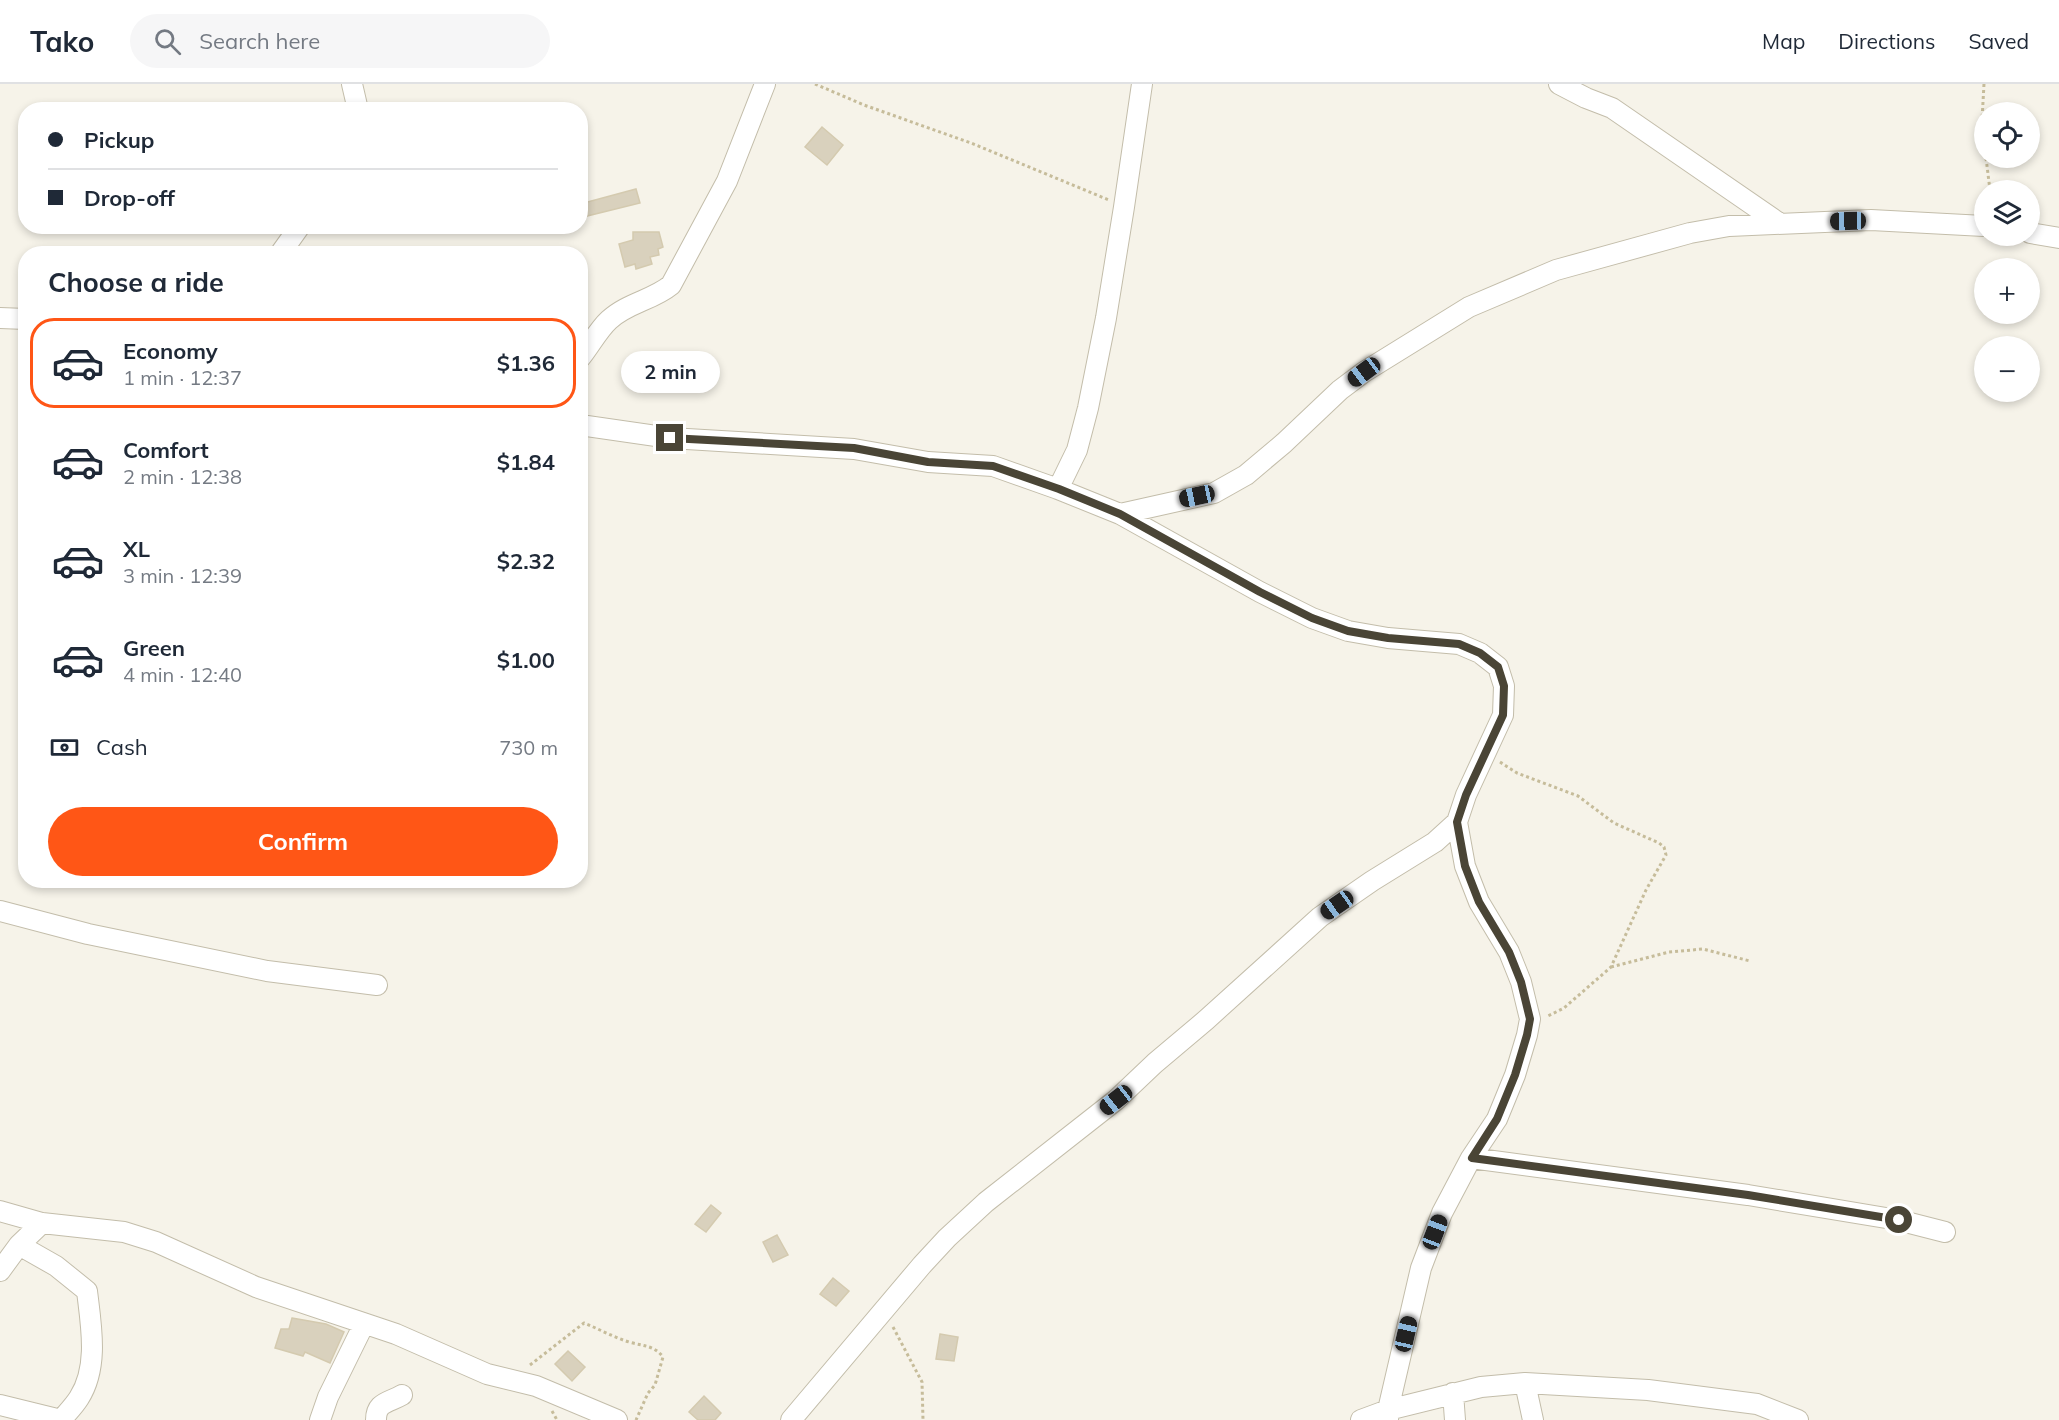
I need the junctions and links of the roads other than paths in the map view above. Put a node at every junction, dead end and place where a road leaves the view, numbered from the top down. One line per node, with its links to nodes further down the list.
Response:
1 (352, 84): 5 (street)
2 (765, 84): 12 (street)
3 (1142, 84): 14 (street)
4 (1559, 84): 6 (street)
5 (356, 102)
6 (1779, 222): 7 (street); 15 (street)
7 (1974, 225)
8 (2040, 235): 9 (street)
9 (2059, 238)
10 (0, 318): 11 (street)
11 (18, 319)
12 (588, 348)
13 (588, 426): 14 (street)
14 (1059, 489): 15 (street)
15 (1120, 514): 16 (street)
16 (1457, 822): 19 (street); 35 (street)
17 (0, 911): 18 (street)
18 (377, 985)
19 (1472, 1158): 22 (street); 30 (street)
20 (0, 1211): 21 (street)
21 (42, 1223): 23 (street); 25 (street)
22 (1945, 1232)
23 (19, 1245): 24 (street); 31 (street)
24 (0, 1271)
25 (364, 1324): 32 (street); 34 (street)
26 (1525, 1383): 27 (street); 38 (street); 39 (street)
27 (1453, 1393): 30 (street); 37 (street)
28 (402, 1395): 33 (street)
29 (0, 1405): 31 (street)
30 (1388, 1415): 36 (street)
31 (61, 1420)
32 (320, 1420)
33 (376, 1420)
34 (617, 1420)
35 (791, 1420)
36 (1362, 1420)
37 (1455, 1420)
38 (1533, 1420)
39 (1798, 1420)

